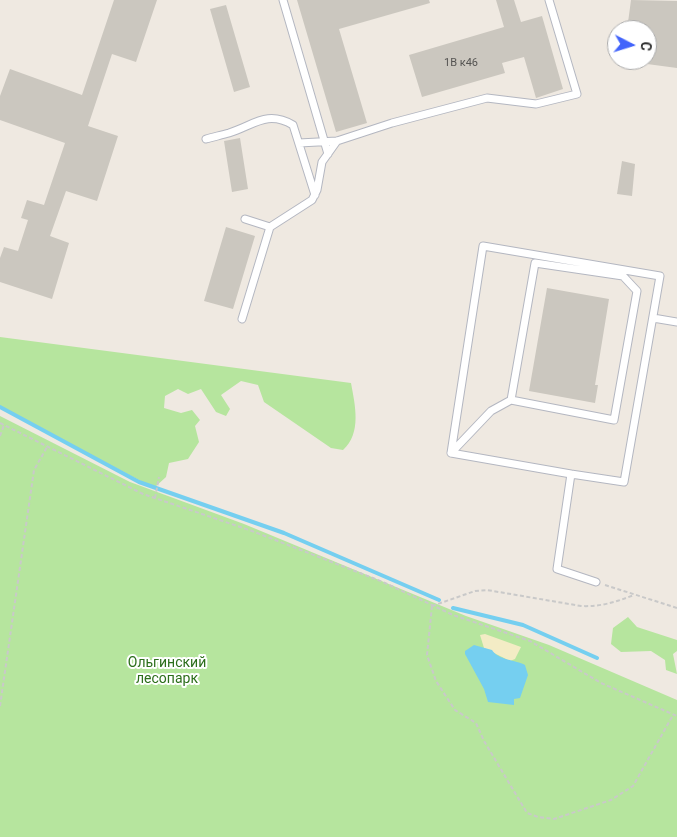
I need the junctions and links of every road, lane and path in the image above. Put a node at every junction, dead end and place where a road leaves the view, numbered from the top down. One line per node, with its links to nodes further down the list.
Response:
1 (283, 0): 5 (lane)
2 (549, 0): 4 (lane)
3 (206, 138): 6 (lane)
4 (337, 140): 5 (lane); 7 (lane)
5 (324, 141): 6 (lane); 7 (lane)
6 (299, 143): 8 (lane)
7 (328, 154): 8 (lane)
8 (315, 195): 10 (lane)
9 (245, 219): 10 (lane)
10 (270, 227): 12 (lane)
11 (653, 318): 13 (lane); 19 (lane); 20 (lane)
12 (242, 319)
13 (677, 322)
14 (511, 400): 14 (lane); 19 (lane)
15 (0, 423): 16 (path)
16 (4, 425): 17 (path); 18 (path)
17 (0, 436)
18 (47, 446): 22 (path); 27 (path)
19 (451, 453): 20 (lane)
20 (571, 474): 23 (lane)
21 (159, 477): 22 (path)
22 (155, 498): 25 (path)
23 (598, 582): 24 (path)
24 (634, 595): 25 (path); 26 (path)
25 (432, 606): 28 (path); 28 (path)
26 (677, 608)
27 (0, 706)
28 (673, 714): 29 (path)
29 (677, 716)

